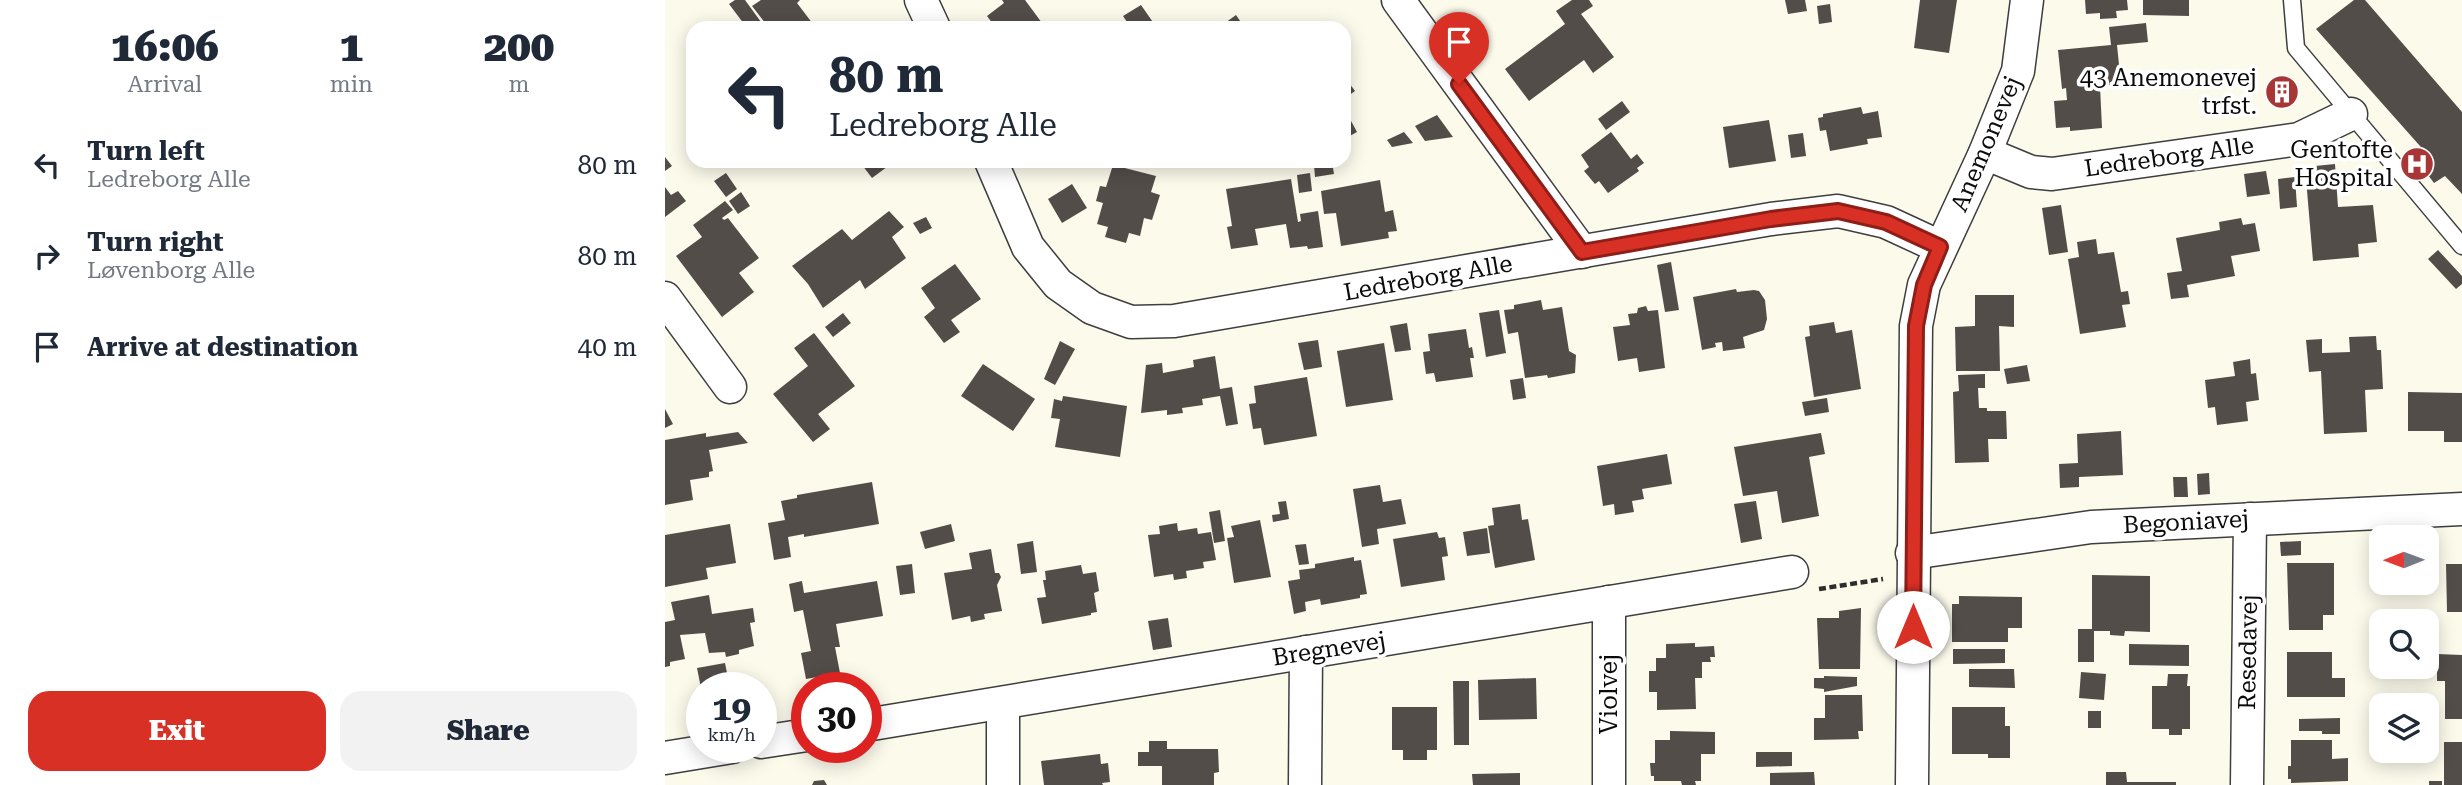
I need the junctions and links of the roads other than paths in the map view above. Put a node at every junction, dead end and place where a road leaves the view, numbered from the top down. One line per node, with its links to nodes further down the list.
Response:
1 (921, 0): 5 (street)
2 (1398, 0): 11 (street)
3 (2027, 0): 7 (street, Anemonevej)
4 (2292, 0): 6 (lane)
5 (930, 21)
6 (2351, 114): 7 (street, Ledreborg Alle); 9 (lane)
7 (1985, 153): 10 (street, Anemonevej)
8 (994, 168): 11 (street, Ledreborg Alle)
9 (2462, 246)
10 (1940, 247): 11 (street, Ledreborg Alle); 16 (street, Anemonevej)
11 (1582, 252)
12 (665, 298): 13 (street)
13 (730, 387)
14 (2462, 509): 15 (street, Begoniavej)
15 (2250, 519): 16 (street, Begoniavej); 28 (street, Resedavej)
16 (1913, 564): 27 (street, Anemonevej)
17 (1792, 572): 18 (street, Bregnevej)
18 (1609, 602): 19 (street, Bregnevej); 26 (street, Violvej)
19 (1306, 652): 20 (street, Bregnevej); 25 (street)
20 (1003, 703): 21 (street, Bregnevej); 24 (street)
21 (882, 722)
22 (686, 755): 23 (street)
23 (665, 758)
24 (1003, 785)
25 (1305, 785)
26 (1609, 785)
27 (1912, 785)
28 (2247, 785)

